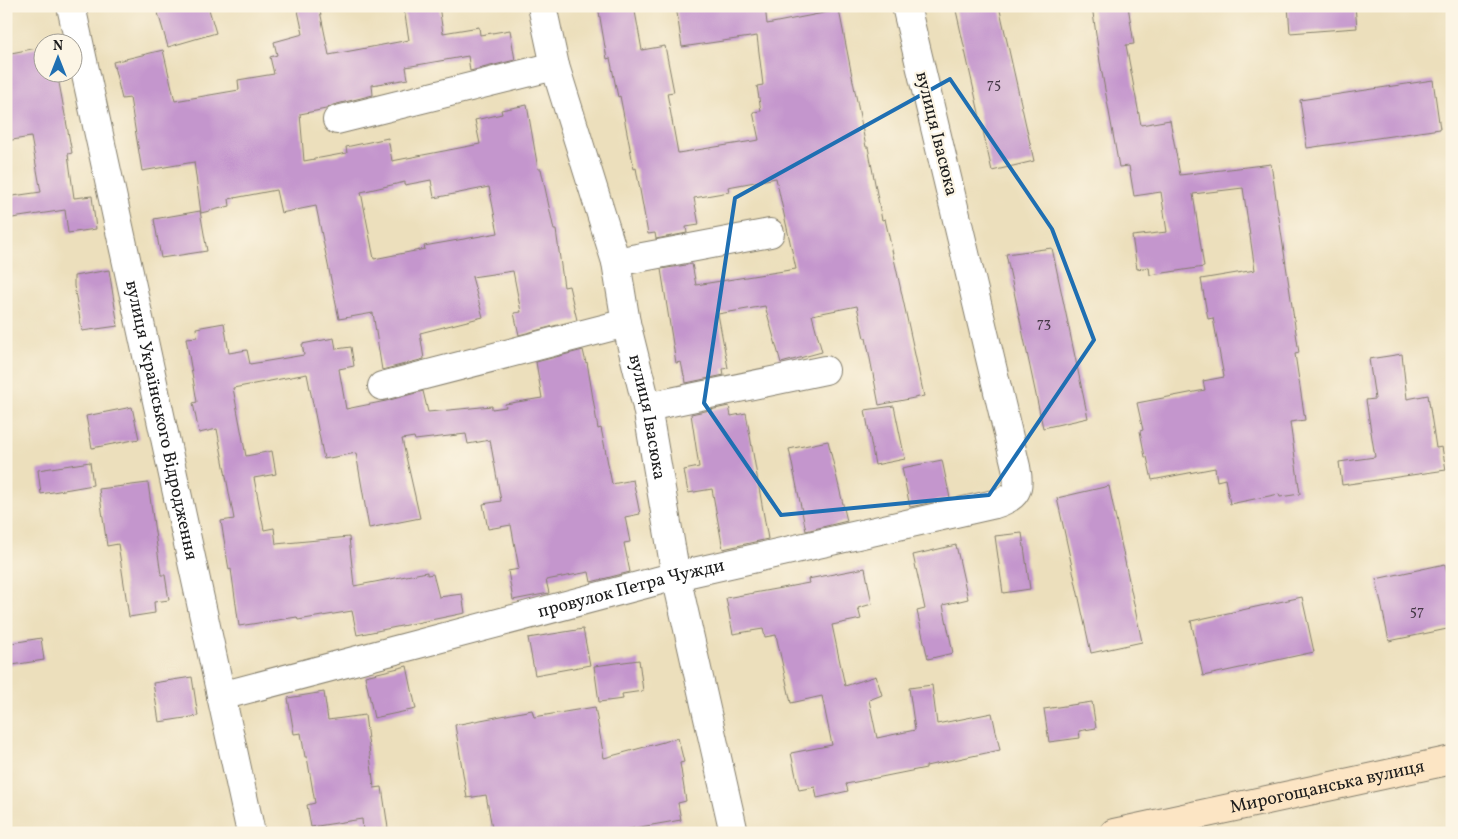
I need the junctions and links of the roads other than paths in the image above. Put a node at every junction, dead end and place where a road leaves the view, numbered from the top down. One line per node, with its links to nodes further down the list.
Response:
1 (71, 6): 14 (street, вулиця Українського Відродження)
2 (542, 6): 4 (street, вулиця Івасюка)
3 (906, 6): 12 (street, вулиця Івасюка)
4 (555, 66): 5 (street); 7 (street, вулиця Івасюка)
5 (337, 120)
6 (770, 233): 7 (street)
7 (616, 262): 8 (street, вулиця Івасюка)
8 (626, 324): 10 (street); 11 (street, вулиця Івасюка)
9 (825, 370): 11 (street)
10 (382, 386)
11 (647, 406): 13 (street, вулиця Івасюка)
12 (1016, 467): 13 (street, провулок Петра Чужди)
13 (676, 576): 14 (street, провулок Петра Чужди); 17 (street, вулиця Івасюка)
14 (221, 696): 16 (street, вулиця Українського Відродження)
15 (1452, 760): 18 (main road, Мирогощанська вулиця)
16 (251, 833)
17 (734, 833)
18 (1114, 833)

